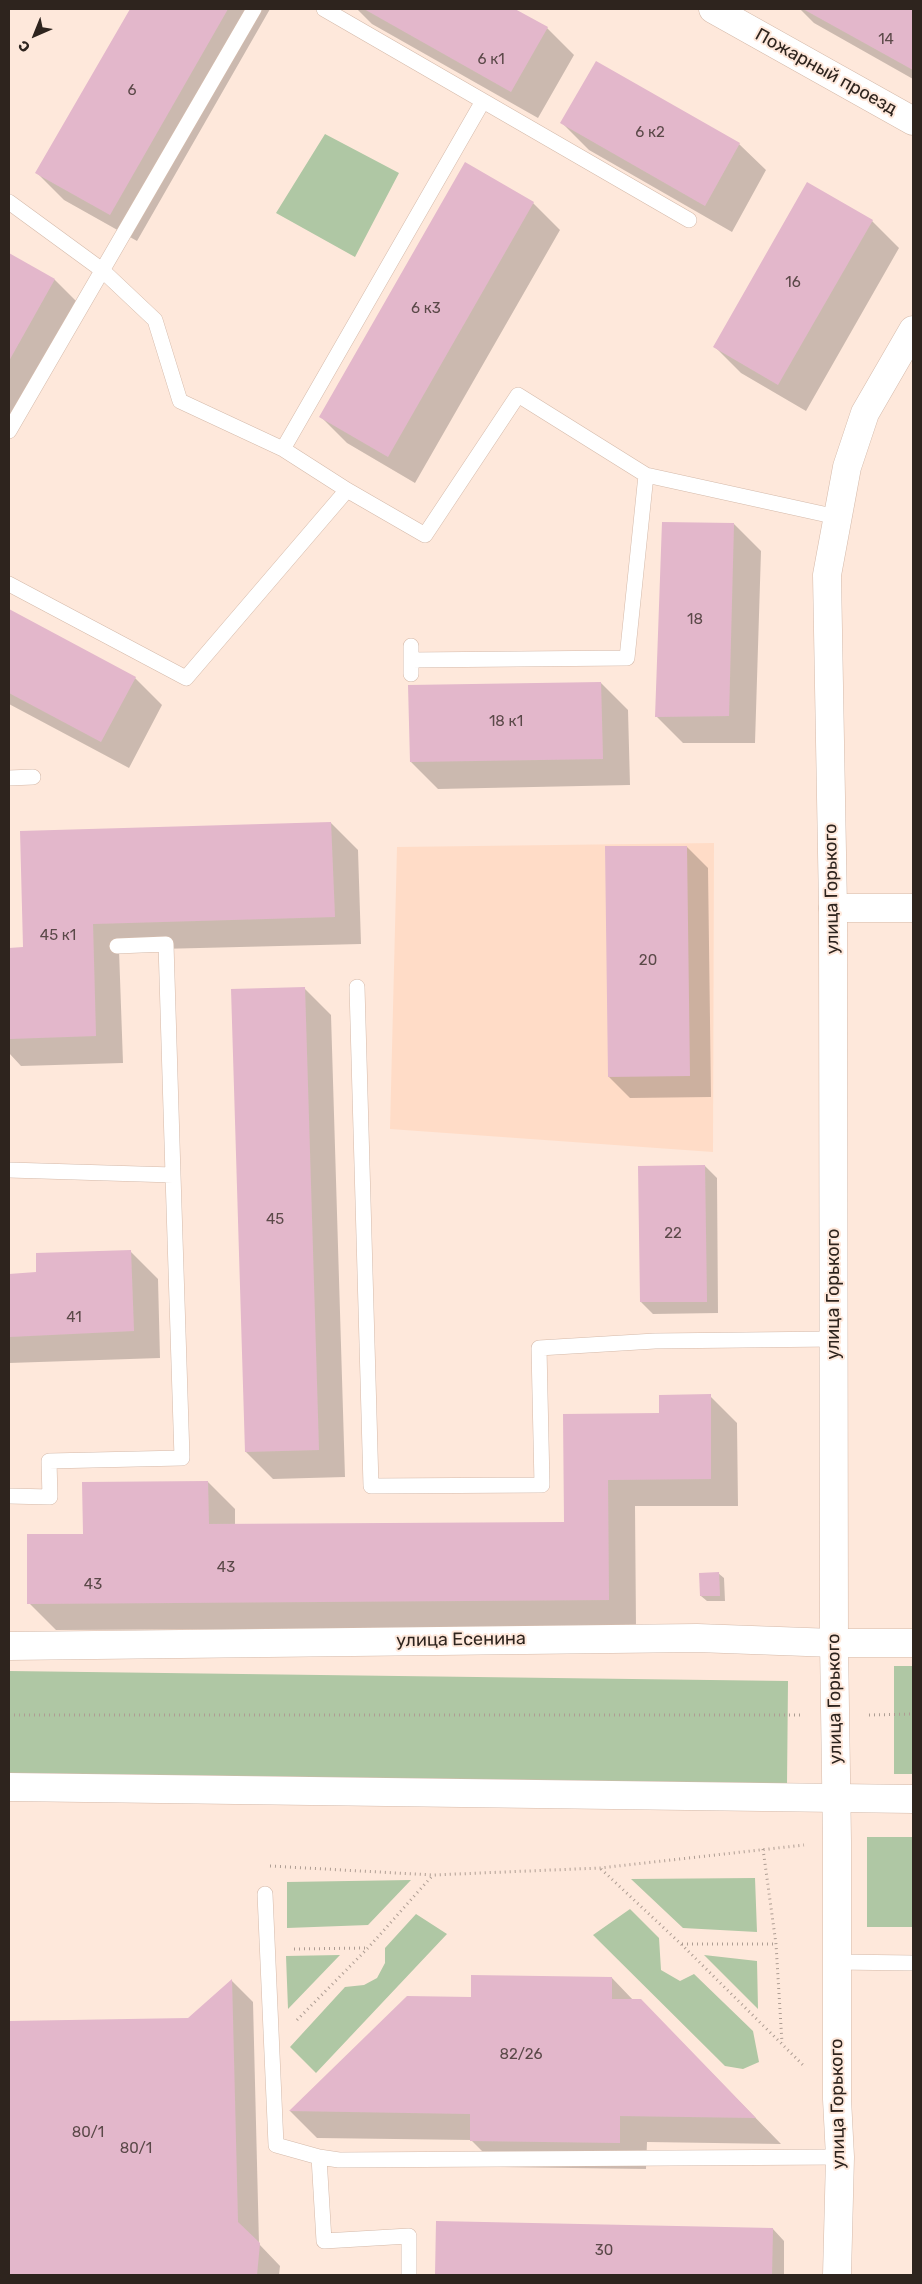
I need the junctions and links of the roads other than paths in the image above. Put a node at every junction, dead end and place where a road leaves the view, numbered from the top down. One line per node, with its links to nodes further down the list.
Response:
1 (254, 9): 8 (lane)
2 (324, 9): 4 (lane)
3 (714, 9): 5 (street, Пожарный проезд)
4 (483, 101): 7 (lane); 11 (lane)
5 (913, 121)
6 (9, 202): 8 (lane)
7 (689, 220)
8 (102, 270): 10 (lane); 11 (lane)
9 (913, 330): 14 (street, улица Горького)
10 (9, 431)
11 (283, 449): 13 (lane)
12 (646, 475): 13 (lane); 14 (lane); 16 (lane)
13 (347, 490): 15 (lane)
14 (838, 518): 19 (street, улица Горького)
15 (9, 584)
16 (411, 660)
17 (32, 777): 18 (lane)
18 (9, 778)
19 (833, 908): 20 (street); 25 (street, улица Горького)
20 (913, 908)
21 (117, 946): 24 (lane)
22 (358, 987): 25 (lane)
23 (9, 1170): 24 (lane)
24 (173, 1175): 26 (lane)
25 (834, 1339): 27 (street, улица Горького)
26 (9, 1496)
27 (834, 1643): 28 (street, улица Есенина); 29 (street, улица Есенина); 31 (street, улица Горького)
28 (913, 1643)
29 (9, 1646)
30 (9, 1787): 31 (street)
31 (836, 1799): 32 (street); 34 (street, улица Горького)
32 (913, 1800)
33 (265, 1894): 36 (lane)
34 (837, 1962): 35 (lane); 37 (street, улица Горького)
35 (913, 1962)
36 (319, 2157): 37 (lane); 38 (lane)
37 (840, 2157): 39 (street, улица Горького)
38 (409, 2275)
39 (837, 2275)

